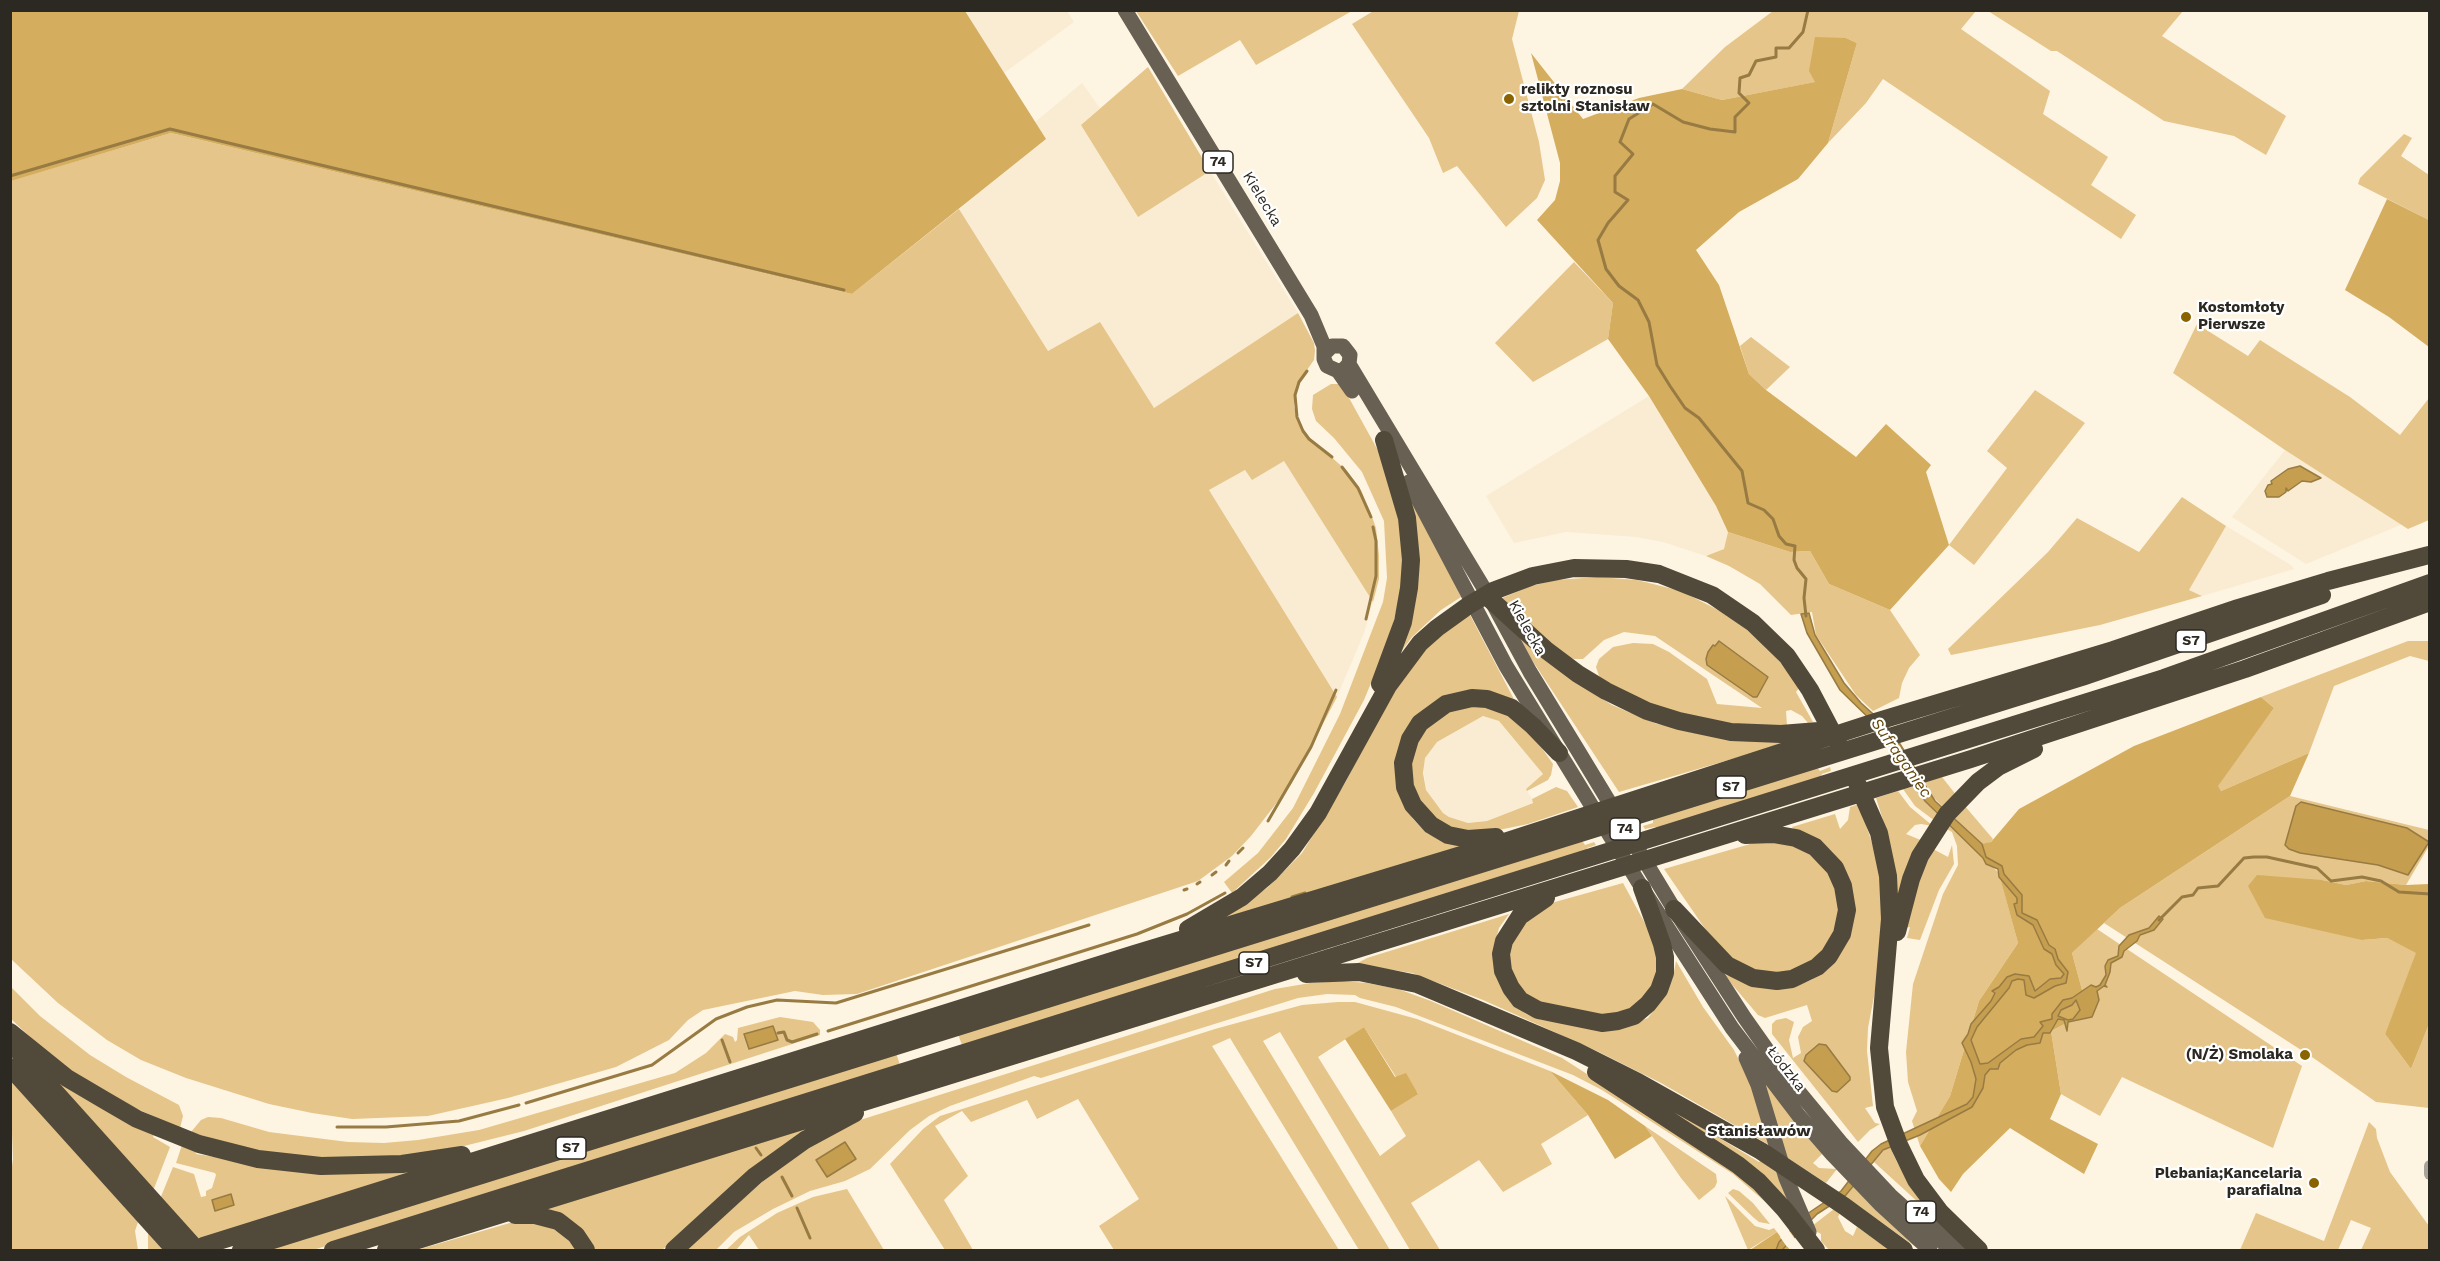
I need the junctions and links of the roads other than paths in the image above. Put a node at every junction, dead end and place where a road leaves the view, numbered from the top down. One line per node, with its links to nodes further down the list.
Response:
1 (1125, 10): 2 (main road, Kielecka / 74)
2 (1329, 348): 3 (main road, 74); 3 (main road, 74)
3 (1343, 367): 4 (main road, 74); 7 (main road, Kielecka / 74)
4 (1383, 440): 11 (highway); 13 (main road, 74)
5 (2429, 555): 9 (highway)
6 (2430, 583): 41 (highway, S7)
7 (1491, 600): 12 (highway); 19 (main road, Kielecka / 74)
8 (2430, 602): 10 (highway)
9 (1946, 710): 12 (highway, S7); 12 (highway)
10 (2098, 718): 16 (highway); 22 (highway)
11 (1361, 734): 20 (highway); 22 (highway)
12 (1818, 744): 14 (highway, S7)
13 (1559, 753): 15 (highway); 18 (main road, 74)
14 (1584, 825): 15 (highway); 40 (highway, S7)
15 (1530, 833): 20 (highway)
16 (1725, 835): 17 (highway); 19 (highway)
17 (1573, 883): 18 (highway); 21 (highway)
18 (1642, 888): 23 (main road, Łódzka / 74)
19 (1674, 909): 30 (main road, Łódzka / 74)
20 (1134, 954): 29 (highway)
21 (1268, 978): 25 (highway); 28 (highway)
22 (1886, 980): 49 (highway)
23 (1732, 1028): 30 (main road, Łódzka / 74); 35 (main road)
24 (10, 1032): 29 (highway)
25 (1536, 1034): 35 (highway); 45 (highway)
26 (10, 1043): 34 (highway)
27 (10, 1067): 34 (highway)
28 (884, 1098): 36 (highway); 44 (highway)
29 (537, 1140): 38 (highway)
30 (1837, 1149): 33 (main road, Łódzka / 74)
31 (2430, 1166): 32 (street)
32 (2430, 1174)
33 (1865, 1179): 46 (main road, Łódzka / 74); 47 (main road, Łódzka / 74); 48 (main road, 74)
34 (133, 1191): 38 (highway); 39 (highway)
35 (1790, 1207): 37 (highway)
36 (492, 1218): 42 (highway); 43 (highway)
37 (1813, 1244)
38 (200, 1248)
39 (175, 1251)
40 (241, 1251)
41 (333, 1251)
42 (386, 1251)
43 (586, 1251)
44 (674, 1251)
45 (1904, 1251)
46 (1930, 1251)
47 (1951, 1251)
48 (1971, 1251)
49 (1979, 1251)

